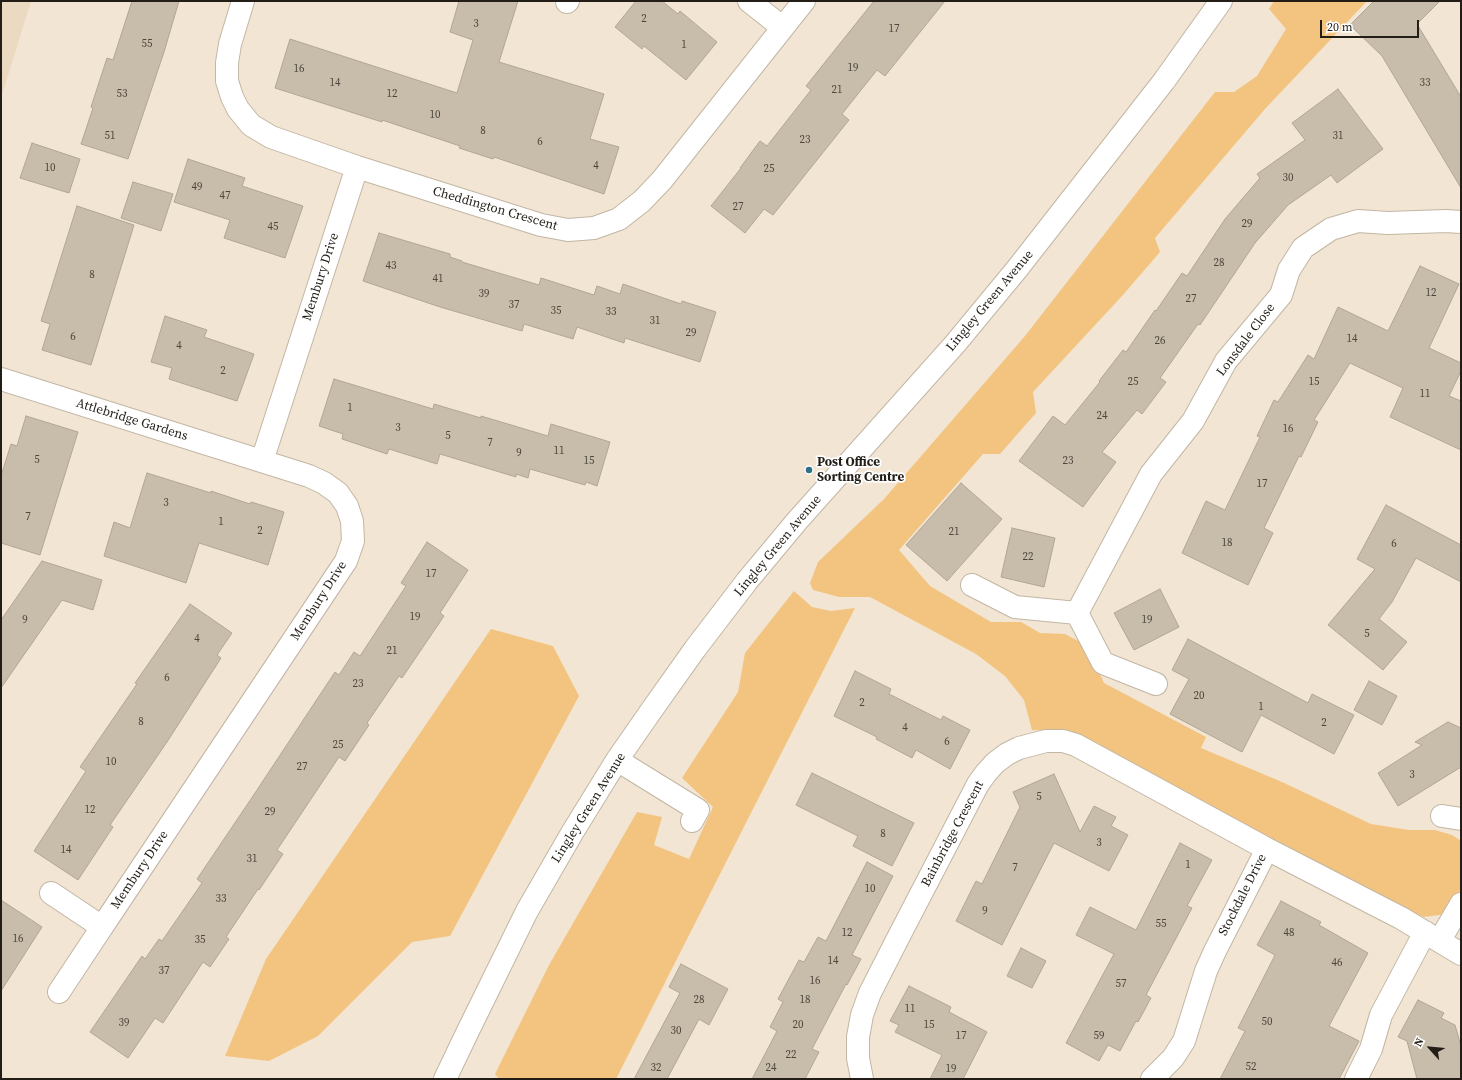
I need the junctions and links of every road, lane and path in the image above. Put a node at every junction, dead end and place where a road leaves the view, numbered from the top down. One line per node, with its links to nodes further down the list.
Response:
1 (243, 1): 6 (street, Cheddington Crescent)
2 (749, 1): 5 (street)
3 (804, 1): 5 (street, Cheddington Crescent)
4 (1221, 1): 13 (street, Lingley Green Avenue)
5 (782, 27): 6 (street, Cheddington Crescent)
6 (357, 167): 9 (street, Membury Drive)
7 (1461, 222): 11 (street, Lonsdale Close)
8 (1, 379): 9 (street, Attlebridge Gardens)
9 (262, 461): 18 (street, Membury Drive)
10 (972, 585): 11 (street)
11 (1077, 613): 12 (street)
12 (1156, 684)
13 (618, 760): 14 (street); 22 (street, Lingley Green Avenue)
14 (692, 821)
15 (1267, 849): 19 (street, Stockdale Drive); 23 (street, Bainbridge Crescent); 24 (street, Stockdale Drive)
16 (51, 893): 18 (street)
17 (1461, 904): 19 (street)
18 (102, 927): 21 (street, Membury Drive)
19 (1432, 936): 20 (street, Stockdale Drive); 25 (street)
20 (1461, 954)
21 (59, 992)
22 (445, 1079)
23 (862, 1079)
24 (1152, 1079)
25 (1356, 1079)

